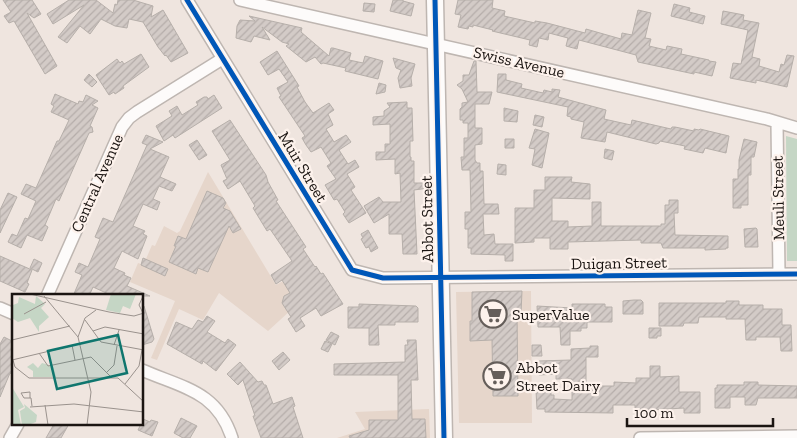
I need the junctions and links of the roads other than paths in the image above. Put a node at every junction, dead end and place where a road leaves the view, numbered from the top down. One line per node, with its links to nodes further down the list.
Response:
1 (187, 0): 5 (street, Muir Street)
2 (240, 0): 4 (street, Swiss Avenue)
3 (435, 0): 4 (street, Abbot Street)
4 (436, 44): 6 (street, Swiss Avenue); 10 (street, Abbot Street)
5 (222, 59): 10 (street, Muir Street); 11 (street, Central Avenue)
6 (777, 122): 7 (street, Swiss Avenue); 8 (street, Meuli Street)
7 (797, 128)
8 (779, 274): 9 (street, Duigan Street); 10 (street, Duigan Street)
9 (797, 274)
10 (441, 277): 19 (street, Abbot Street)
11 (48, 294)
12 (0, 308): 13 (street)
13 (12, 313)
14 (144, 371): 18 (street)
15 (17, 426): 17 (street)
16 (797, 436): 20 (street)
17 (10, 438)
18 (232, 438)
19 (444, 438)
20 (640, 438)

